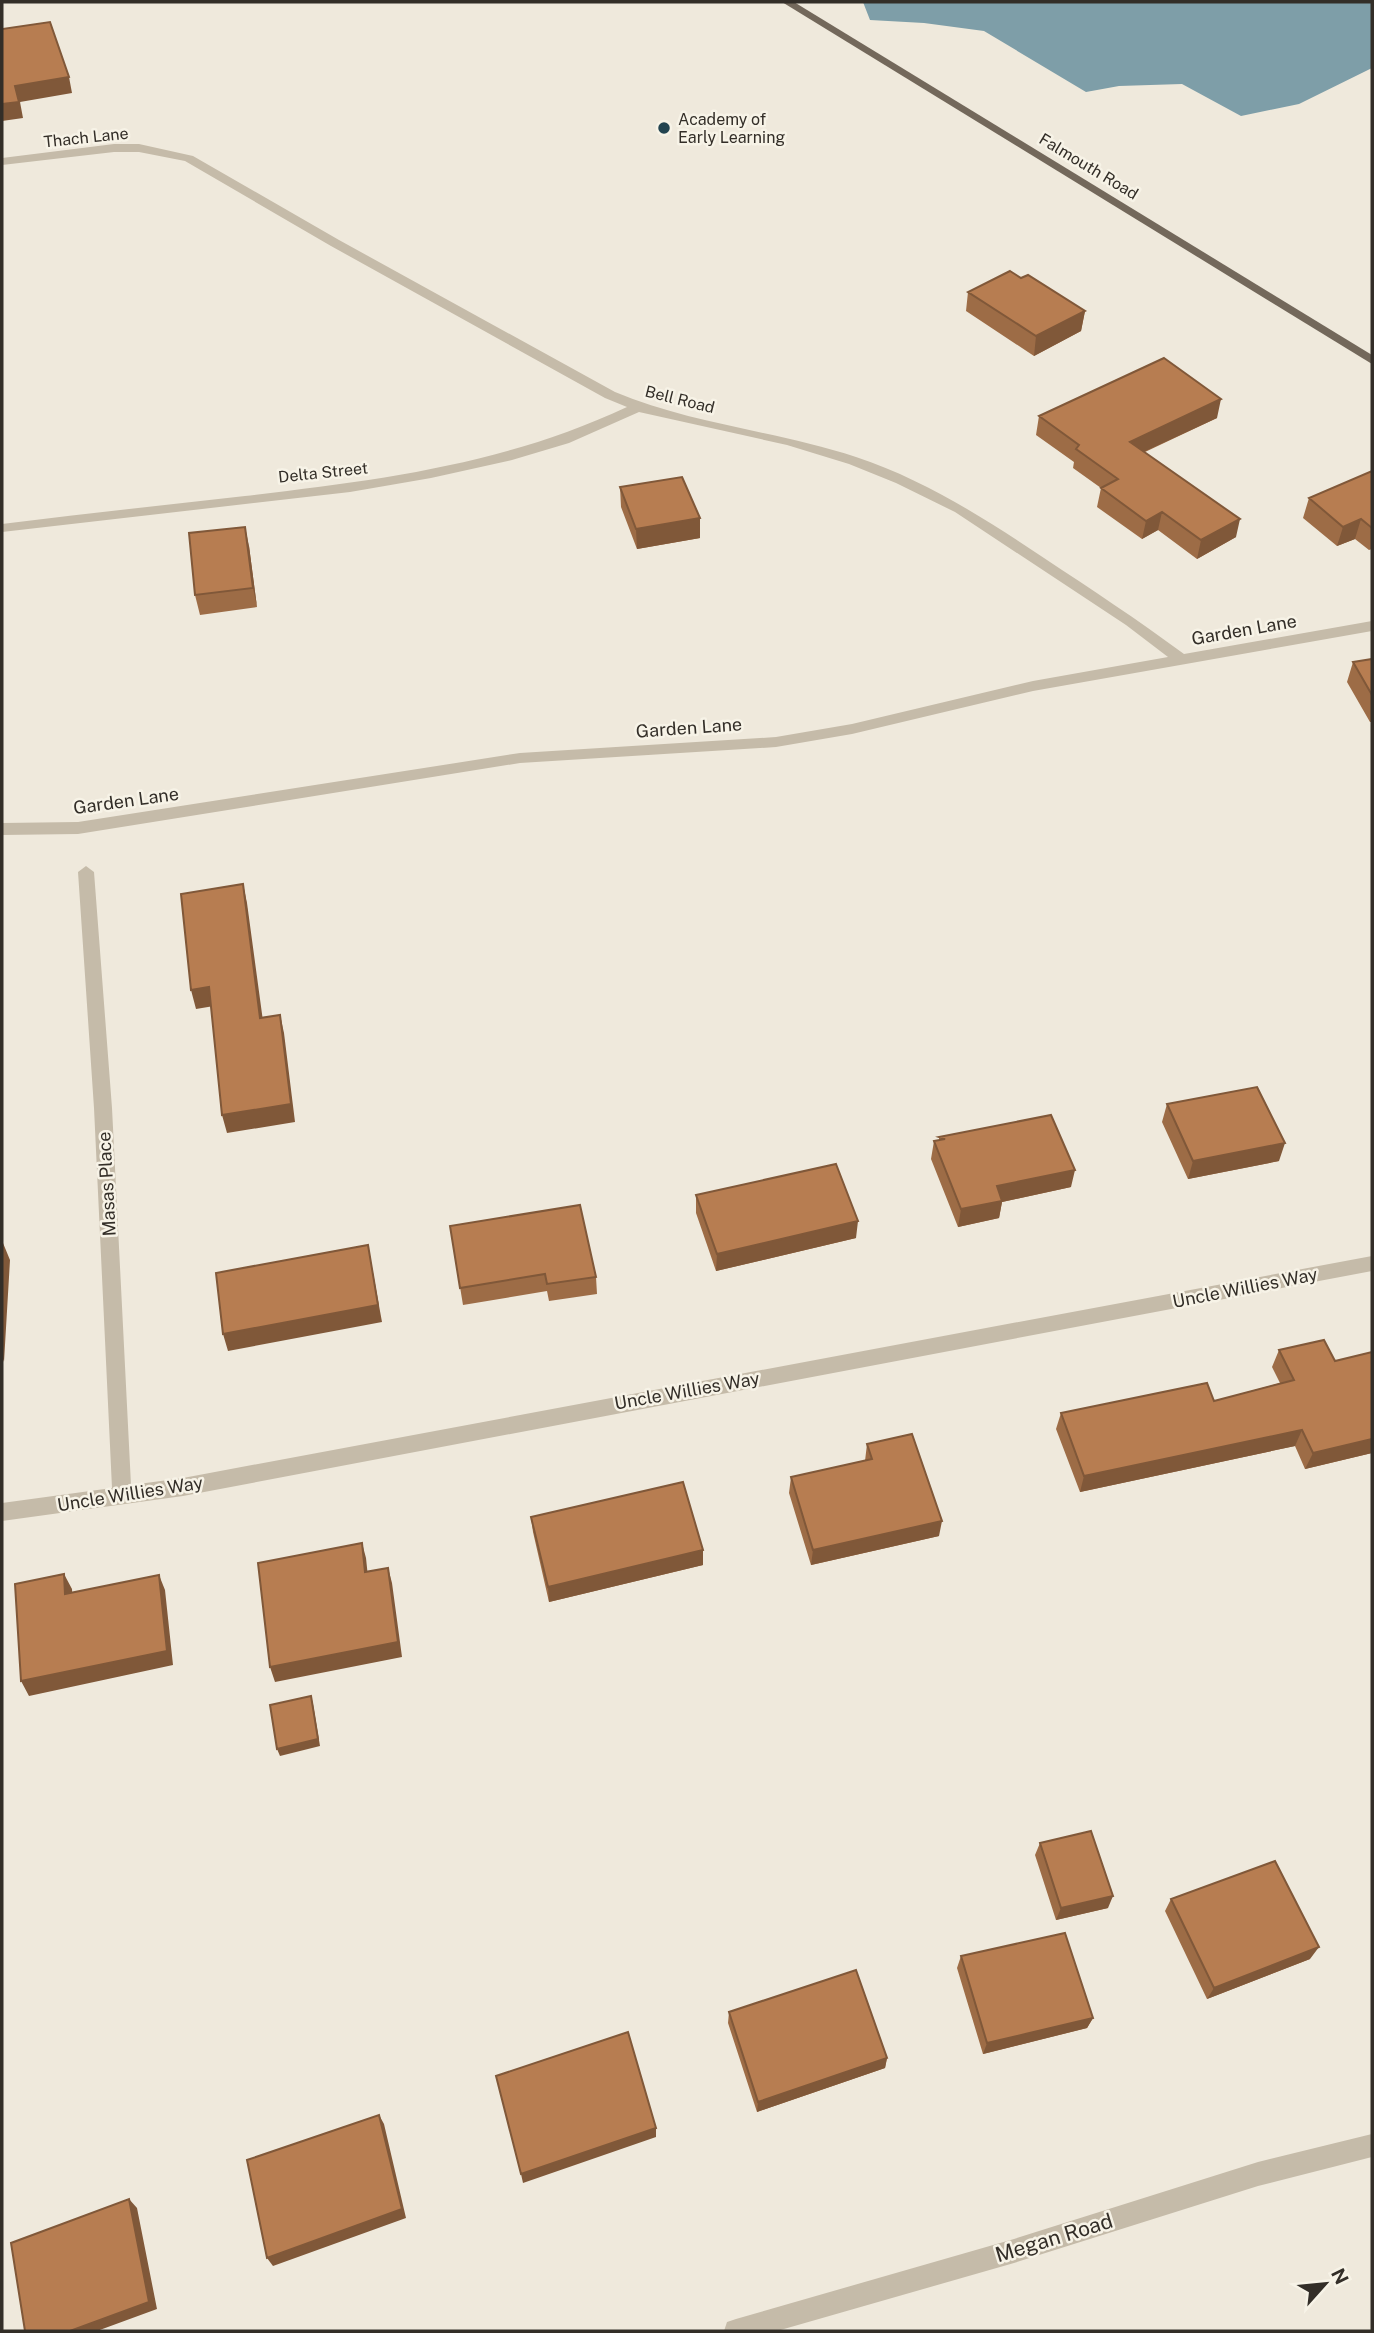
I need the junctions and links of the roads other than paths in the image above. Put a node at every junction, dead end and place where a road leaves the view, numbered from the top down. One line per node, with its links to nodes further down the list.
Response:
1 (786, 2): 4 (main road, Falmouth Road)
2 (172, 153): 3 (street, Thach Lane); 5 (street, Bell Road)
3 (2, 163)
4 (1372, 360)
5 (638, 407): 6 (street, Delta Street); 8 (street, Bell Road)
6 (2, 528)
7 (1372, 626): 8 (street, Garden Lane)
8 (1182, 660): 9 (street, Garden Lane)
9 (2, 829)
10 (86, 872): 12 (street, Masas Place)
11 (1372, 1264): 12 (street, Uncle Willies Way)
12 (122, 1496): 13 (street, Uncle Willies Way)
13 (2, 1512)
14 (1372, 2145): 15 (street, Megan Road)
15 (736, 2331)

